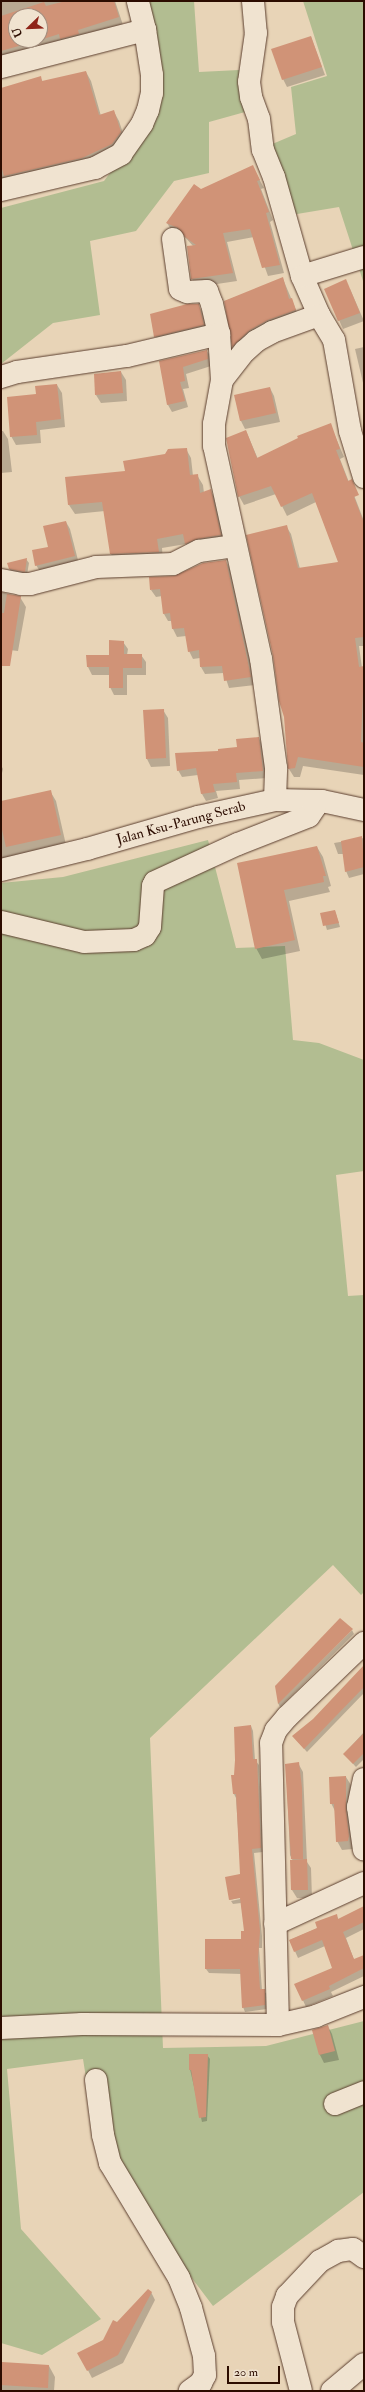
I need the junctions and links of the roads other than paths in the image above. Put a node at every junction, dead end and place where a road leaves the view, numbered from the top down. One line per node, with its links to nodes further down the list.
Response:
1 (138, 1): 3 (street)
2 (253, 1): 8 (street)
3 (145, 30): 4 (street); 5 (street)
4 (1, 67)
5 (1, 190)
6 (173, 238): 10 (street)
7 (364, 257): 8 (street)
8 (302, 276): 9 (street)
9 (319, 315): 12 (street); 13 (street)
10 (219, 334): 11 (street); 12 (street)
11 (1, 377)
12 (222, 380): 14 (street)
13 (364, 477)
14 (235, 546): 15 (street); 16 (street)
15 (1, 580)
16 (275, 800): 17 (street, Jalan Ksu-Parung Serab); 19 (street, Jalan Ksu-Parung Serab)
17 (315, 801): 18 (street, Jalan Ksu-Parung Serab); 20 (street)
18 (364, 810)
19 (1, 870)
20 (1, 922)
21 (364, 1643): 25 (street)
22 (364, 1779): 23 (street)
23 (364, 1850)
24 (364, 1883): 25 (street)
25 (274, 1924): 27 (street)
26 (364, 1997): 27 (street)
27 (278, 2025): 28 (street)
28 (1, 2028)
29 (96, 2080): 34 (street)
30 (364, 2092): 31 (street)
31 (335, 2104)
32 (364, 2257): 35 (street)
33 (364, 2364): 36 (street)
34 (190, 2391)
35 (301, 2391)
36 (332, 2391)

